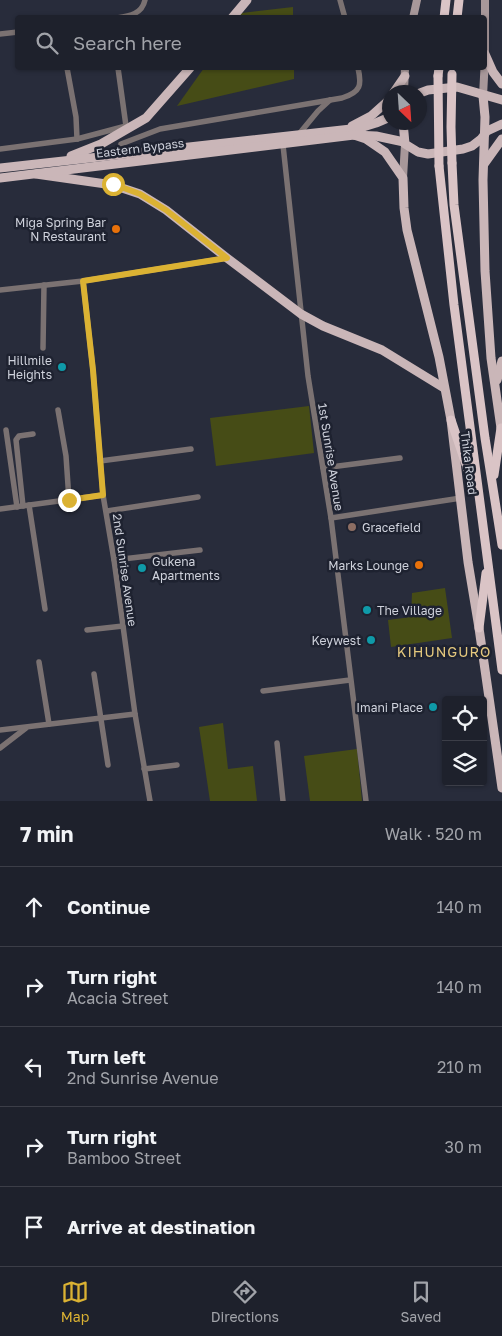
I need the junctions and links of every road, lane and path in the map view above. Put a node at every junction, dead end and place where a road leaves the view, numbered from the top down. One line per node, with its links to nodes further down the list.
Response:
1 (145, 0): 8 (street)
2 (340, 0): 10 (street)
3 (417, 0): 11 (main road)
4 (446, 0): 12 (highway)
5 (459, 0): 13 (highway)
6 (485, 0): 14 (main road)
7 (245, 1): 9 (main road)
8 (128, 15)
9 (234, 15)
10 (345, 15)
11 (414, 15)
12 (444, 15)
13 (457, 15)
14 (485, 15)
15 (15, 32): 16 (street)
16 (0, 34)
17 (487, 56): 26 (main road)
18 (67, 70): 43 (street)
19 (118, 70): 37 (street)
20 (188, 70): 36 (main road)
21 (358, 70): 31 (street)
22 (439, 70): 78 (highway, Thika Road, bridge)
23 (452, 70): 73 (highway, Thika Road, bridge)
24 (485, 70): 30 (main road)
25 (405, 72): 27 (main road); 28 (main road)
26 (502, 84)
27 (398, 85)
28 (404, 85)
29 (427, 90): 30 (main road)
30 (483, 96): 32 (main road); 40 (main road)
31 (330, 100): 41 (street); 46 (street)
32 (502, 100)
33 (382, 106): 38 (main road)
34 (382, 120): 38 (main road, Eastern Bypass)
35 (502, 124): 40 (main road, Eastern Bypass)
36 (136, 125): 37 (street); 49 (main road)
37 (126, 126): 43 (street)
38 (345, 130): 41 (main road, Eastern Bypass)
39 (403, 130): 45 (main road)
40 (485, 133): 45 (main road, Eastern Bypass); 50 (main road)
41 (300, 134): 49 (main road, Eastern Bypass)
42 (354, 135): 45 (main road, Eastern Bypass); 47 (main road, Eastern Bypass); 54 (main road)
43 (77, 139): 48 (street)
44 (502, 139): 50 (main road)
45 (404, 143): 54 (main road, Thika Road)
46 (121, 144)
47 (283, 145): 52 (main road, Eastern Bypass); 59 (street, 1st Sunrise Avenue)
48 (0, 149)
49 (61, 160): 51 (main road, Eastern Bypass)
50 (484, 164): 62 (main road)
51 (0, 168)
52 (36, 174): 53 (main road, Eastern Bypass); 55 (main road)
53 (0, 178)
54 (403, 178): 63 (main road, Thika Road)
55 (227, 258): 56 (street); 59 (main road)
56 (83, 281): 57 (street); 71 (street, 2nd Sunrise Avenue)
57 (44, 285): 58 (street); 60 (street)
58 (0, 290)
59 (301, 314): 63 (main road); 72 (street, 1st Sunrise Avenue)
60 (43, 348)
61 (502, 361): 62 (main road)
62 (496, 385): 67 (main road)
63 (444, 388): 65 (main road, Thika Road)
64 (58, 410): 77 (street)
65 (451, 420): 76 (main road, Thika Road); 78 (highway)
66 (6, 430): 79 (street)
67 (502, 431): 73 (highway)
68 (33, 434): 79 (street)
69 (191, 449): 71 (street)
70 (400, 458): 72 (street)
71 (100, 461): 74 (street, 2nd Sunrise Avenue)
72 (323, 468): 82 (street, 1st Sunrise Avenue)
73 (493, 482): 83 (highway, Thika Road)
74 (103, 495): 77 (street); 81 (street, 2nd Sunrise Avenue)
75 (198, 497): 81 (street)
76 (461, 498): 82 (street); 89 (main road, Thika Road)
77 (69, 500): 79 (street)
78 (480, 502): 86 (highway, Thika Road)
79 (23, 506): 80 (street); 87 (street)
80 (0, 509)
81 (107, 511): 85 (street, 2nd Sunrise Avenue)
82 (330, 518): 94 (street, 1st Sunrise Avenue)
83 (502, 546)
84 (200, 550): 85 (street)
85 (114, 560): 88 (street, 2nd Sunrise Avenue)
86 (487, 560): 89 (highway); 92 (highway, Thika Road)
87 (45, 609)
88 (123, 626): 90 (street); 96 (street, 2nd Sunrise Avenue)
89 (479, 628): 106 (main road, Thika Road)
90 (87, 630)
91 (39, 662): 98 (street)
92 (502, 670)
93 (94, 674): 97 (street)
94 (350, 680): 95 (street); 109 (street, 1st Sunrise Avenue)
95 (263, 691)
96 (134, 714): 97 (street); 105 (street, 2nd Sunrise Avenue)
97 (100, 718): 98 (street); 103 (street)
98 (49, 724): 99 (street)
99 (27, 726): 100 (street); 102 (street)
100 (0, 730)
101 (277, 743): 108 (street)
102 (0, 748)
103 (108, 765)
104 (177, 765): 105 (street)
105 (144, 769): 107 (street, 2nd Sunrise Avenue)
106 (502, 788)
107 (150, 801)
108 (283, 801)
109 (366, 801)

